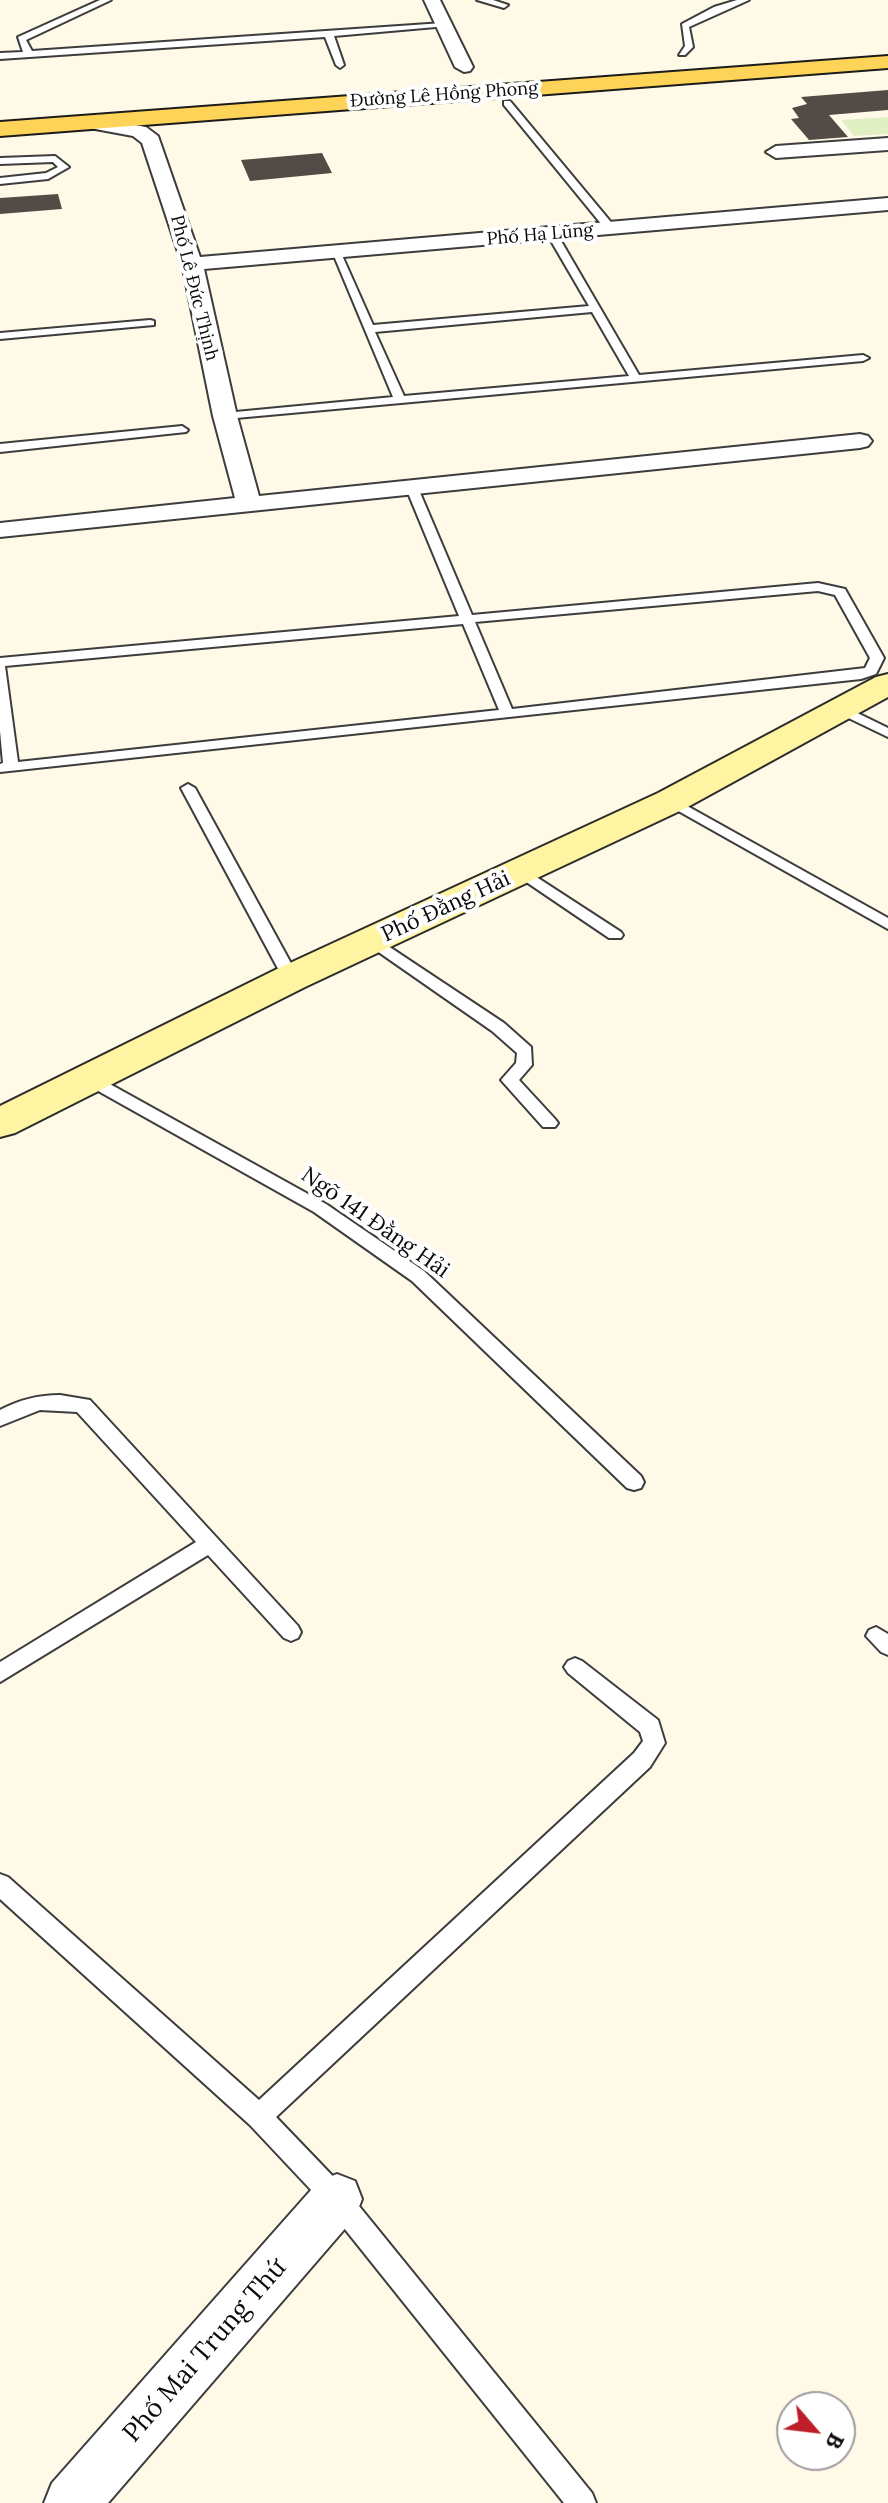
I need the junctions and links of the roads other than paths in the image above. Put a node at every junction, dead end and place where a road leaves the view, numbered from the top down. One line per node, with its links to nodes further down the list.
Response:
1 (107, 0): 9 (lane)
2 (432, 0): 6 (street)
3 (481, 0): 5 (lane)
4 (745, 0): 12 (lane)
5 (504, 5)
6 (443, 26): 7 (lane); 14 (street)
7 (329, 35): 9 (lane); 16 (lane)
8 (888, 49): 12 (main road, Đường Lê Hồng Phong)
9 (29, 54): 10 (lane)
10 (0, 56)
11 (888, 62): 12 (main road, Đường Lê Hồng Phong)
12 (689, 64): 17 (main road, Đường Lê Hồng Phong); 18 (main road, Đường Lê Hồng Phong); 19 (main road, Đường Lê Hồng Phong); 20 (main road, Đường Lê Hồng Phong)
13 (493, 65): 14 (main road, Đường Lê Hồng Phong)
14 (464, 67): 15 (main road, Đường Lê Hồng Phong)
15 (433, 69)
16 (340, 72)
17 (888, 75)
18 (507, 103): 22 (main road, Đường Lê Hồng Phong); 29 (lane)
19 (0, 114)
20 (86, 122): 21 (main road, Đường Lê Hồng Phong); 22 (street)
21 (0, 129)
22 (139, 131): 23 (main road, Đường Lê Hồng Phong); 32 (street, Phố Lê Đức Thịnh)
23 (0, 142)
24 (888, 144): 25 (street)
25 (776, 152)
26 (0, 161): 27 (lane)
27 (0, 181)
28 (888, 204): 29 (street, Phố Hạ Lũng)
29 (611, 229): 30 (street, Phố Hạ Lũng)
30 (552, 234): 31 (street, Phố Hạ Lũng); 33 (lane)
31 (336, 253): 32 (street, Phố Hạ Lũng); 35 (lane)
32 (192, 264): 40 (street, Phố Lê Đức Thịnh)
33 (595, 309): 35 (lane); 38 (lane)
34 (150, 323): 36 (lane)
35 (369, 329): 39 (lane)
36 (0, 336)
37 (863, 358): 38 (lane)
38 (636, 379): 39 (lane)
39 (400, 401): 40 (lane)
40 (225, 416): 45 (street, Phố Lê Đức Thịnh)
41 (182, 430): 43 (lane)
42 (860, 441): 44 (street)
43 (0, 448)
44 (412, 488): 45 (street); 47 (lane)
45 (249, 504): 46 (street)
46 (0, 530)
47 (467, 619): 48 (lane); 51 (lane); 51 (lane)
48 (0, 665): 53 (lane)
49 (888, 684): 50 (street, Phố Đằng Hải)
50 (841, 709): 52 (lane); 55 (street, Phố Đằng Hải)
51 (506, 711): 53 (lane)
52 (888, 733)
53 (6, 767)
54 (188, 788): 60 (lane)
55 (671, 801): 56 (street, Phố Đằng Hải); 57 (lane)
56 (521, 872): 58 (lane); 59 (street, Phố Đằng Hải)
57 (888, 924)
58 (615, 935)
59 (373, 941): 60 (street, Phố Đằng Hải); 63 (lane)
60 (291, 978): 61 (street, Phố Đằng Hải)
61 (90, 1079): 62 (street, Phố Đằng Hải); 65 (lane, Ngõ 141 Đằng Hải)
62 (0, 1123)
63 (549, 1123)
64 (0, 1419): 66 (lane)
65 (634, 1482)
66 (210, 1544): 67 (lane); 69 (lane)
67 (291, 1632)
68 (575, 1667): 71 (lane)
69 (0, 1673)
70 (0, 1884): 71 (lane)
71 (259, 2116): 72 (lane)
72 (337, 2199): 73 (street, Phố Mai Trung Thứ); 74 (lane)
73 (72, 2503)
74 (582, 2503)

